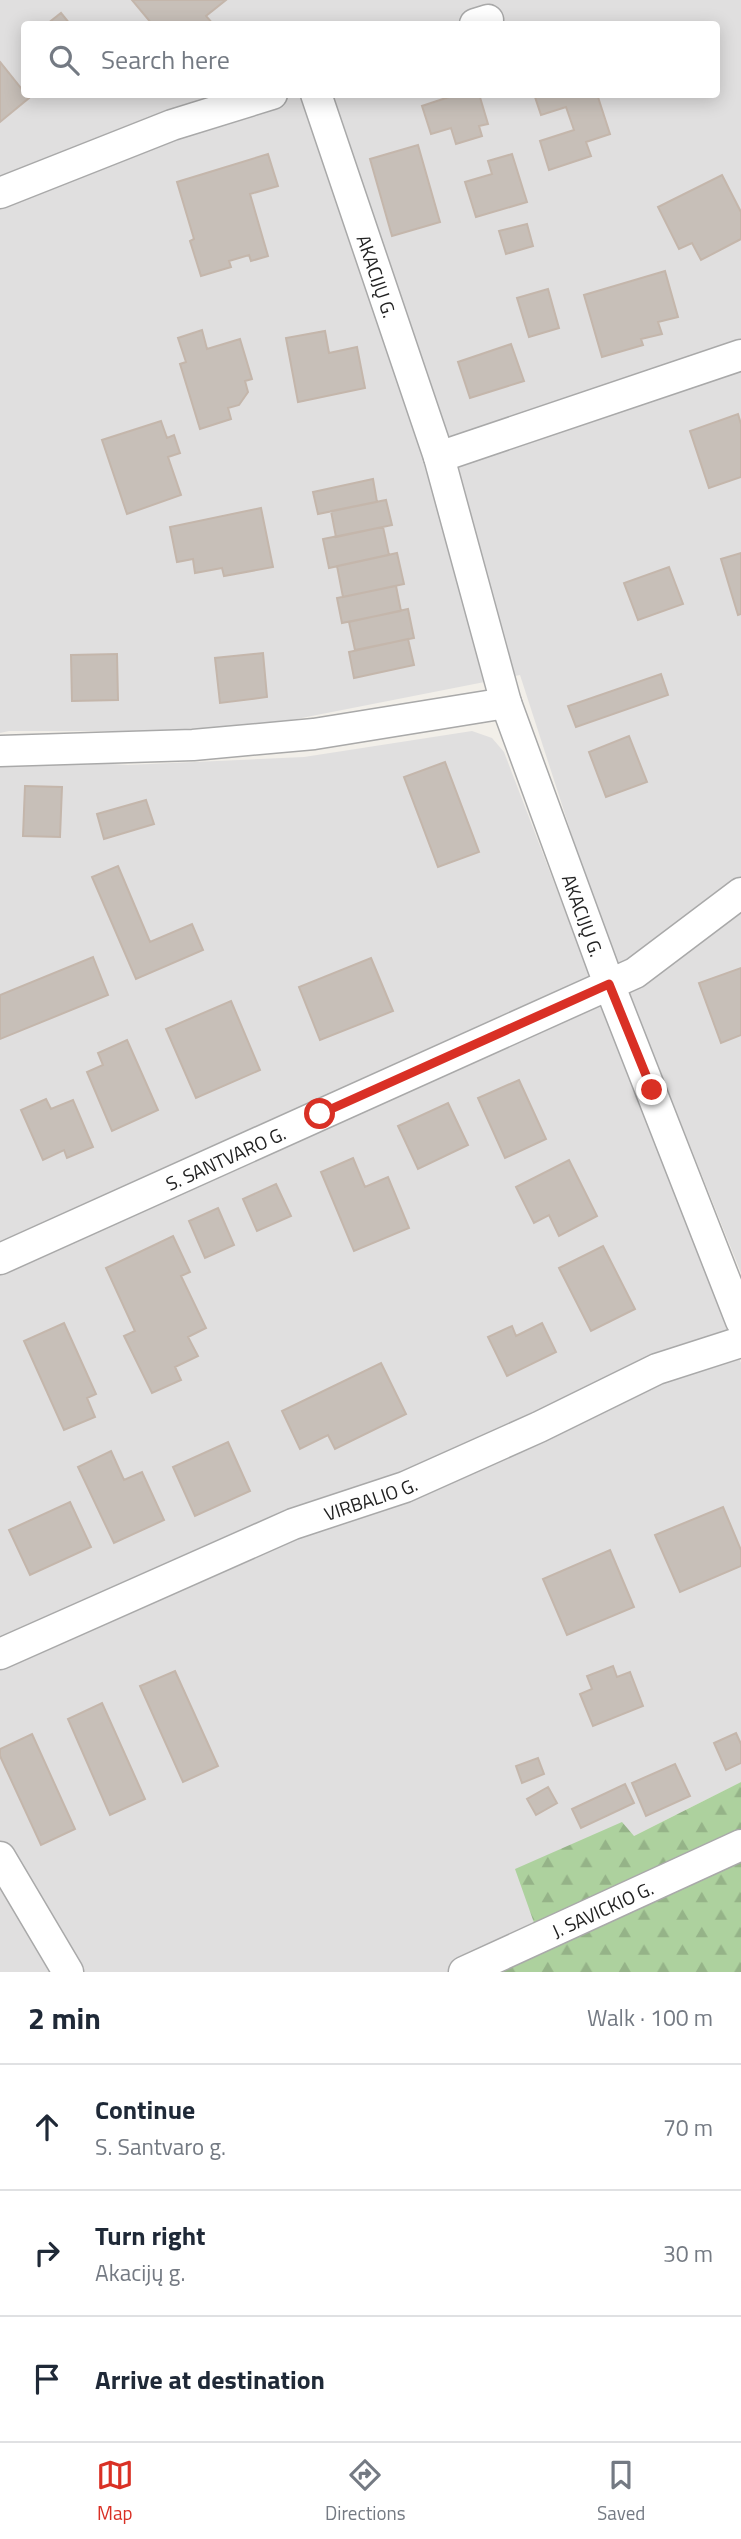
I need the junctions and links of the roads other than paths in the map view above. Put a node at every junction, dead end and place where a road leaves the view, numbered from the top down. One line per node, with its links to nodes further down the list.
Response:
1 (259, 98): 3 (street)
2 (317, 98): 5 (street, AKACIJŲ G.)
3 (0, 192)
4 (741, 355): 5 (street)
5 (439, 457): 6 (street, AKACIJŲ G.)
6 (506, 703): 7 (street); 9 (street, AKACIJŲ G.)
7 (0, 751)
8 (741, 893): 9 (street, S. SANTVARO G.)
9 (609, 984): 10 (street, S. SANTVARO G.); 11 (street, AKACIJŲ G.)
10 (0, 1259)
11 (741, 1321)
12 (741, 1342): 13 (street, VIRBALIO G.)
13 (0, 1654)
14 (741, 1844): 17 (street, J. SAVICKIO G.)
15 (0, 1857): 16 (street)
16 (68, 1972)
17 (464, 1972)

